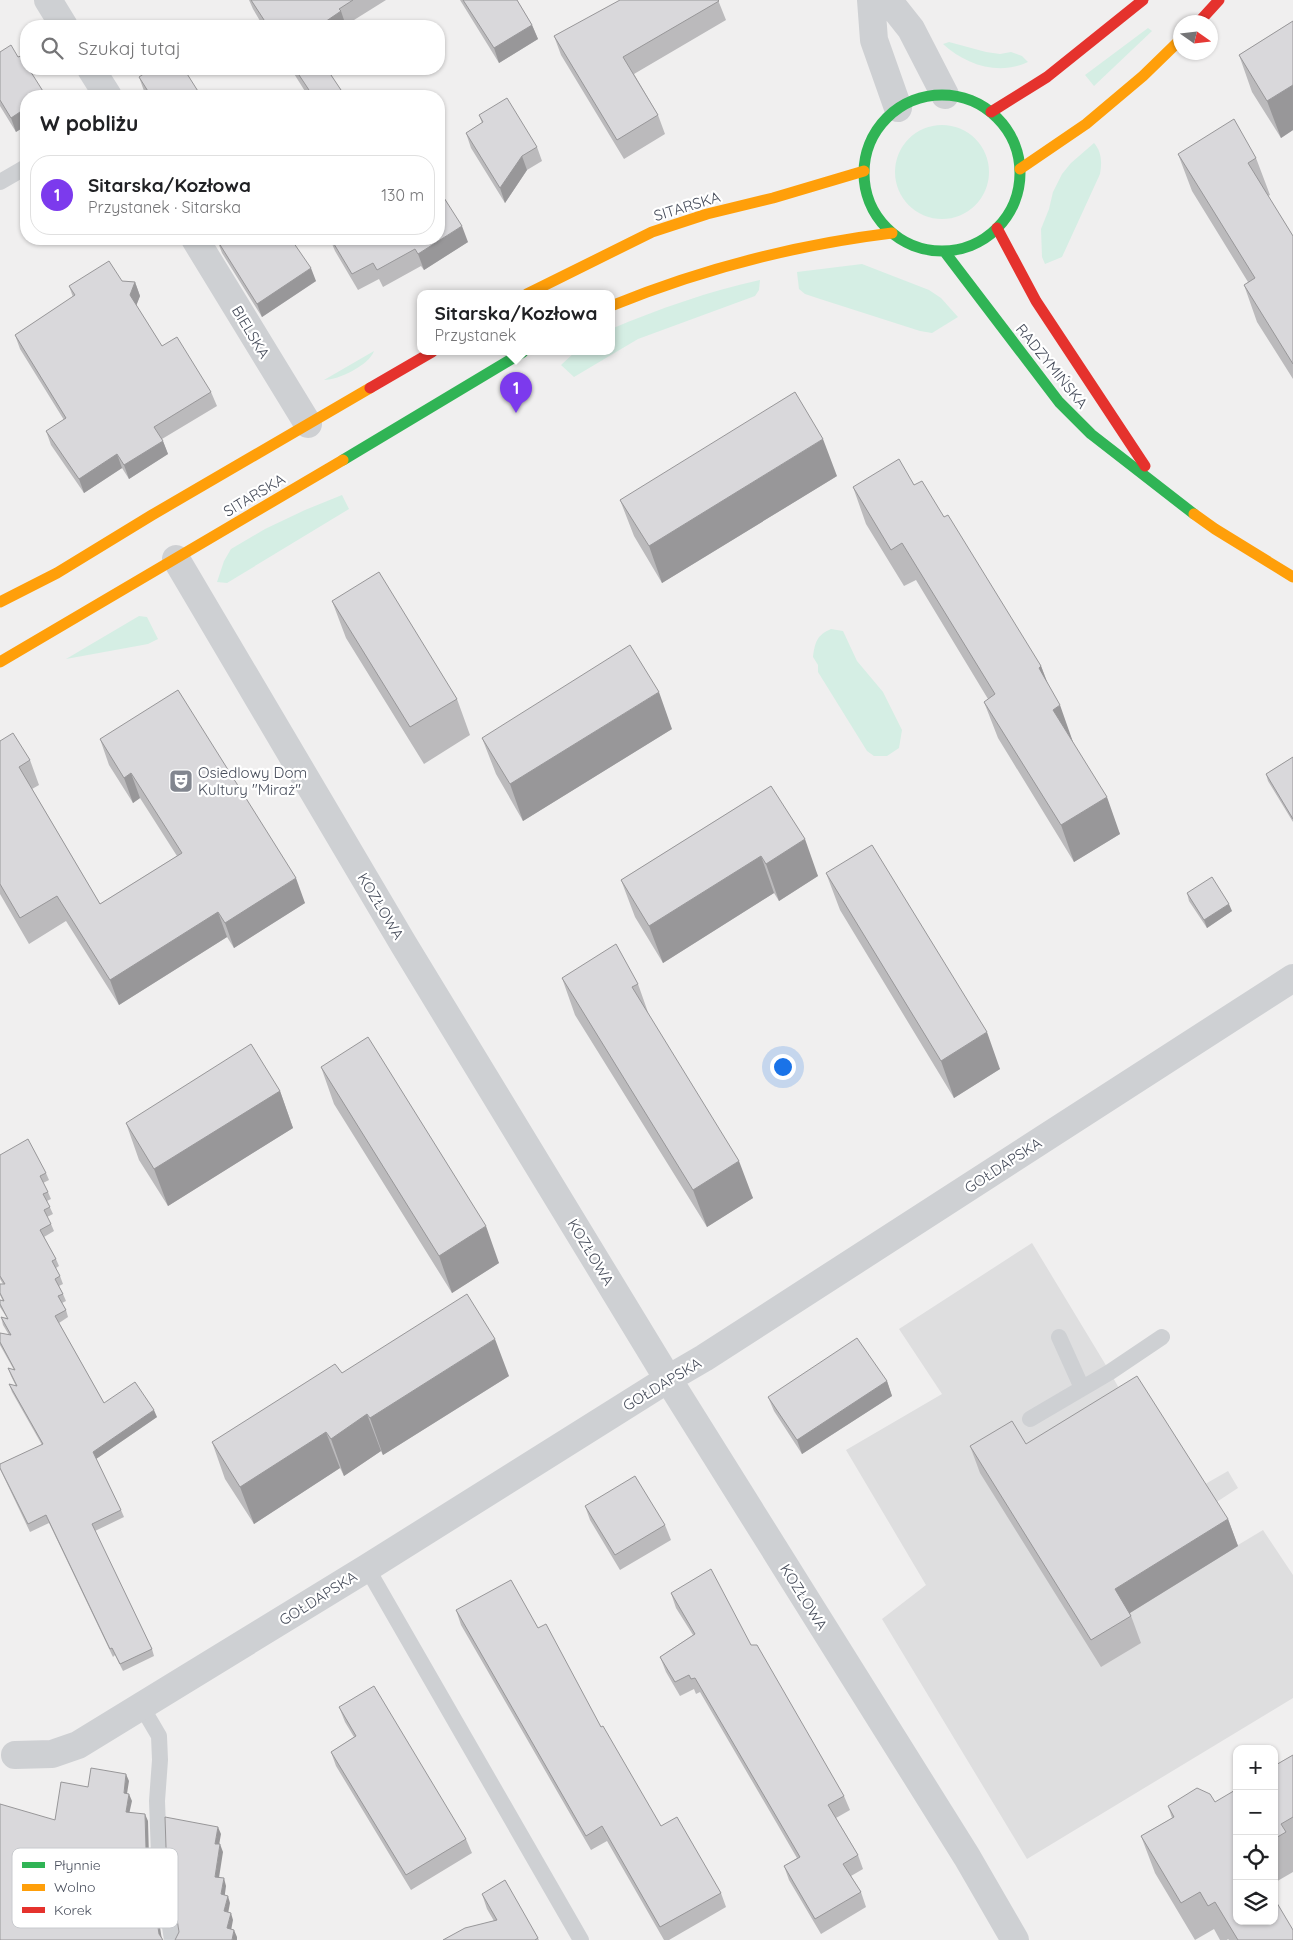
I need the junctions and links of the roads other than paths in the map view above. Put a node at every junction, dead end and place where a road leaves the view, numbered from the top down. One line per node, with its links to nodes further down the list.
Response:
1 (48, 0): 7 (street)
2 (871, 0): 12 (street)
3 (888, 0): 11 (street)
4 (1143, 0): 13 (street)
5 (1219, 0): 6 (street)
6 (1205, 15)
7 (60, 20)
8 (1173, 47): 14 (street)
9 (95, 75): 10 (street)
10 (104, 90)
11 (945, 95): 12 (street); 13 (street)
12 (898, 108): 16 (street)
13 (991, 112): 14 (street)
14 (1020, 169): 18 (street)
15 (20, 170): 17 (lane)
16 (864, 171): 19 (street); 22 (street, SITARSKA)
17 (0, 182)
18 (997, 228): 21 (street); 27 (street, RADZYMIŃSKA)
19 (892, 233): 21 (street); 23 (street)
20 (199, 245): 26 (street, BIELSKA)
21 (944, 251): 27 (street, RADZYMIŃSKA)
22 (535, 290)
23 (615, 304)
24 (427, 355): 26 (street)
25 (518, 355): 28 (street, SITARSKA)
26 (308, 424): 30 (street)
27 (1156, 482): 29 (street, RADZYMIŃSKA)
28 (176, 559): 31 (street, SITARSKA); 35 (street, KOZŁOWA)
29 (1293, 578)
30 (0, 602)
31 (0, 662)
32 (1293, 978): 35 (street, GOŁDAPSKA)
33 (1059, 1337): 36 (lane)
34 (1162, 1337): 36 (lane)
35 (668, 1378): 38 (street, GOŁDAPSKA); 43 (street, KOZŁOWA)
36 (1082, 1388): 37 (lane)
37 (1030, 1419)
38 (367, 1568): 39 (street, GOŁDAPSKA); 42 (lane)
39 (142, 1706): 40 (street, GOŁDAPSKA); 41 (lane)
40 (15, 1755)
41 (159, 1848)
42 (581, 1940)
43 (1015, 1940)

